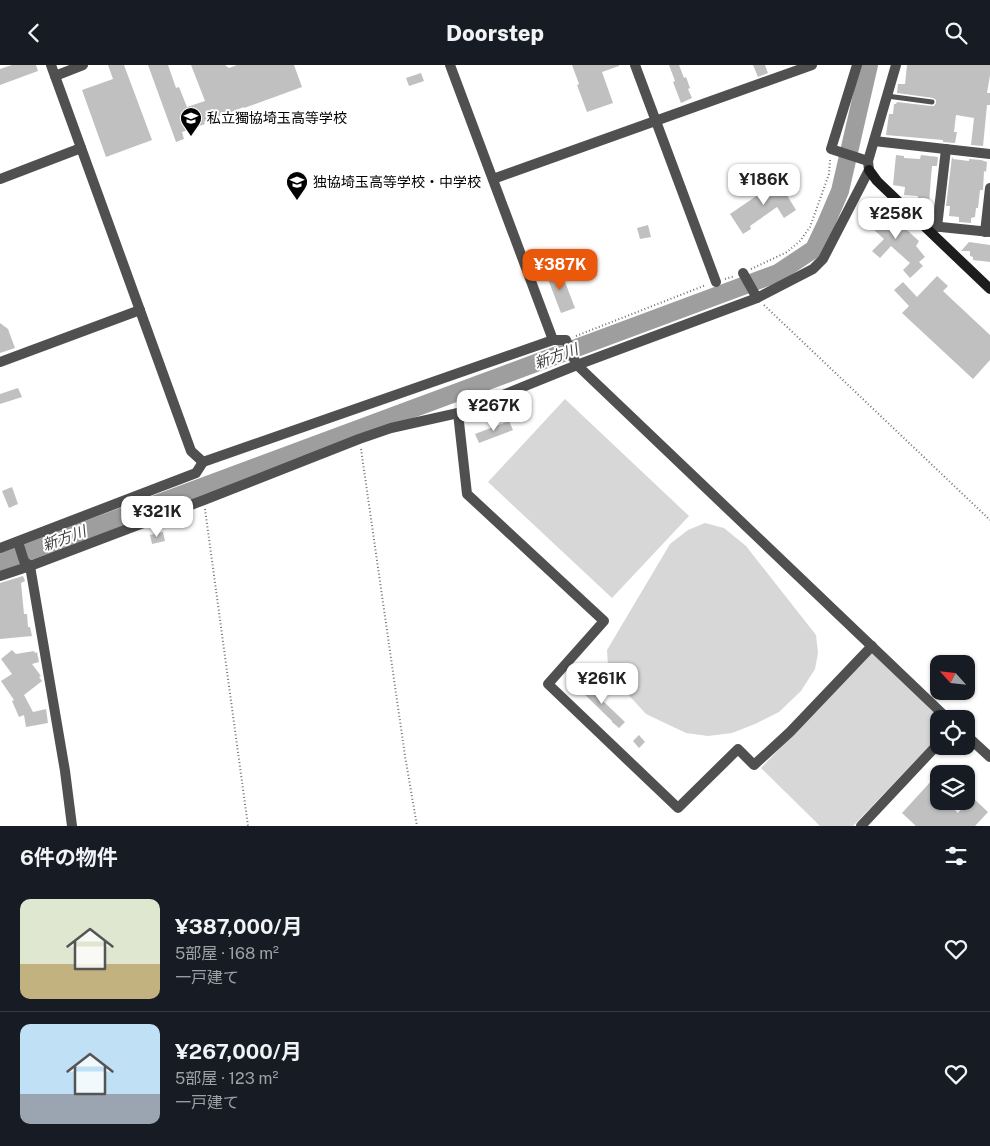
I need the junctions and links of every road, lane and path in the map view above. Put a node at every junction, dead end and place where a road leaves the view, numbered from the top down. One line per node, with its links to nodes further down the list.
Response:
1 (51, 65): 8 (street)
2 (84, 65): 8 (street)
3 (450, 65): 19 (street)
4 (635, 65): 11 (street)
5 (812, 65): 11 (street)
6 (857, 65): 14 (street)
7 (896, 65): 9 (street)
8 (55, 76): 13 (street)
9 (887, 96): 10 (lane); 12 (street)
10 (932, 102)
11 (656, 120): 19 (street); 25 (street)
12 (874, 141): 15 (street); 17 (street)
13 (81, 148): 18 (street); 28 (street)
14 (831, 149): 17 (street); 24 (path)
15 (946, 149): 16 (street); 22 (street)
16 (990, 155)
17 (869, 166): 21 (street); 27 (street)
18 (0, 179)
19 (493, 179): 29 (street)
20 (990, 189): 23 (street)
21 (923, 225): 22 (street); 26 (street)
22 (937, 227): 23 (street)
23 (988, 232)
24 (743, 273): 25 (path); 27 (street)
25 (716, 282): 30 (path)
26 (990, 289)
27 (757, 298): 31 (street); 37 (path)
28 (140, 310): 32 (street); 35 (street)
29 (553, 340): 30 (street); 35 (street)
30 (566, 340): 31 (street)
31 (575, 361): 33 (street); 42 (street)
32 (0, 362)
33 (458, 413): 34 (street); 42 (street)
34 (359, 439): 36 (street); 49 (path)
35 (203, 462): 38 (street)
36 (204, 501): 40 (street); 48 (path)
37 (990, 520)
38 (18, 544): 39 (street); 40 (street)
39 (2, 545)
40 (27, 564): 41 (street); 47 (street)
41 (0, 576)
42 (872, 645): 43 (street)
43 (939, 710)
44 (975, 743): 46 (street)
45 (930, 753): 50 (street)
46 (990, 757)
47 (72, 826)
48 (248, 826)
49 (417, 826)
50 (861, 826)

